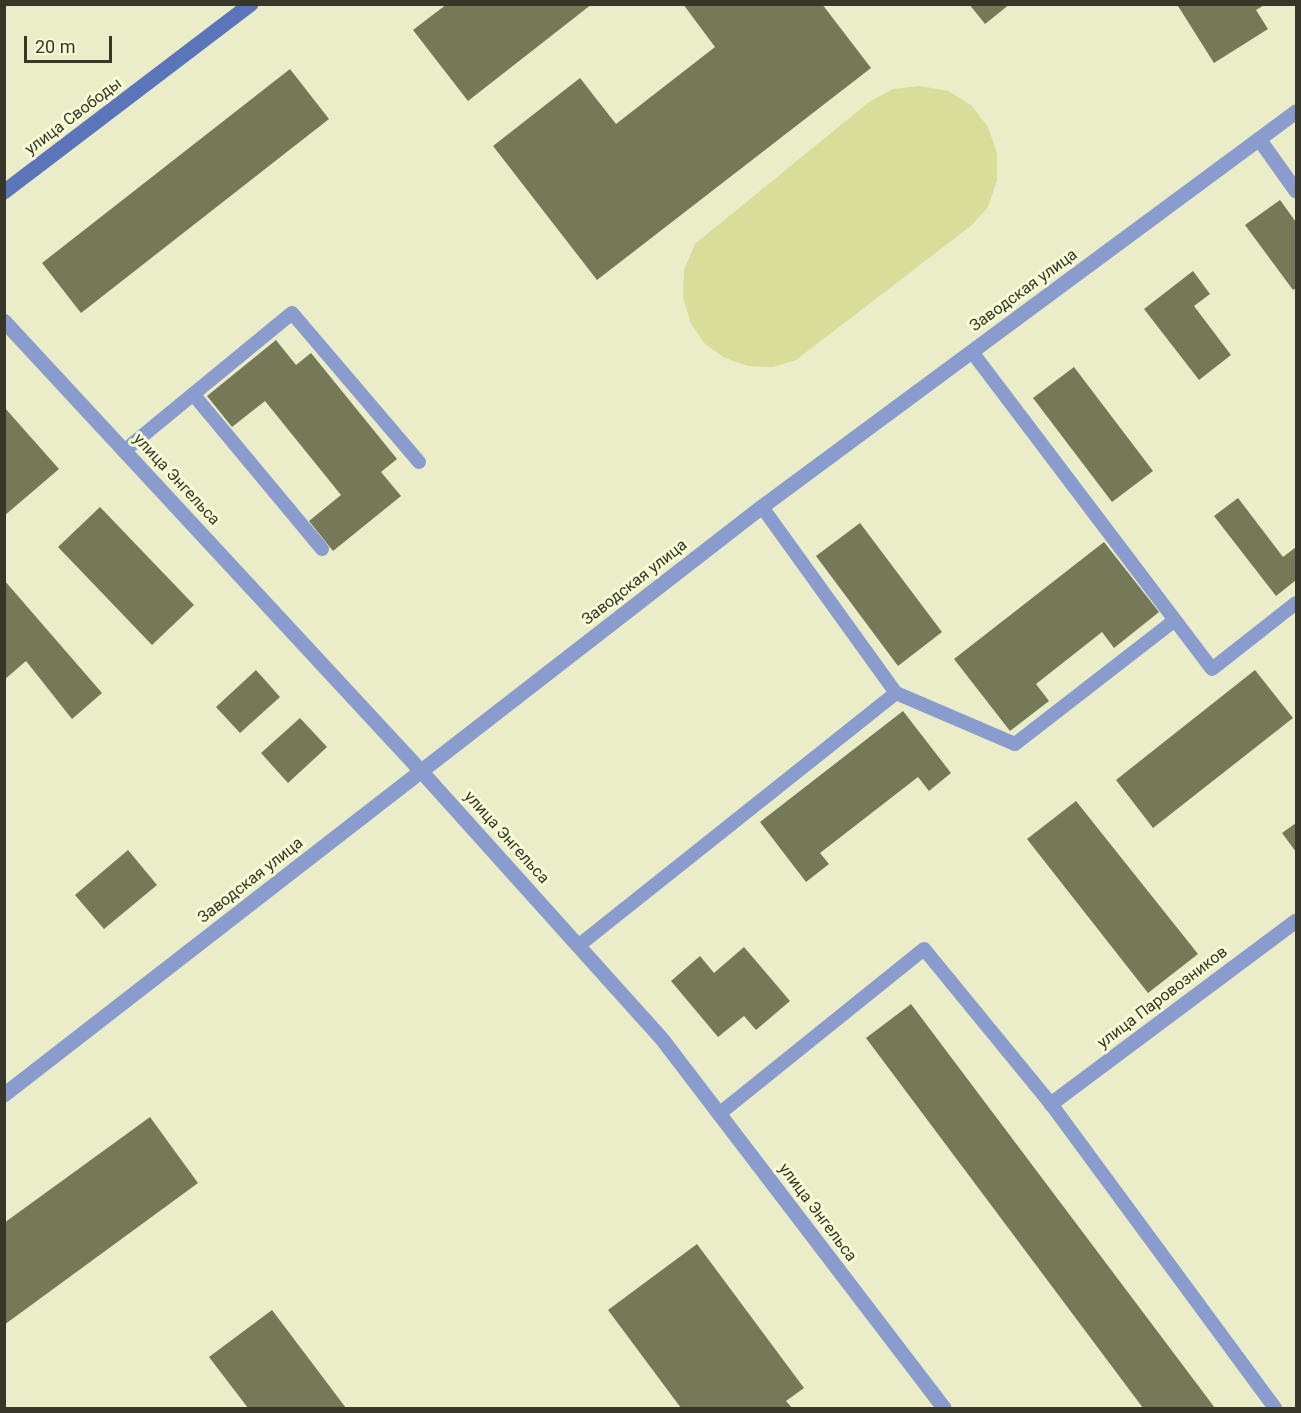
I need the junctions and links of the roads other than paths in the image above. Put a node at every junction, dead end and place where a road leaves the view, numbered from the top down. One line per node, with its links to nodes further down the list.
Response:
1 (251, 4): 5 (street, улица Свободы)
2 (1296, 112): 3 (street, Заводская улица)
3 (1259, 139): 4 (street); 7 (street, Заводская улица)
4 (1296, 191)
5 (4, 192)
6 (4, 321): 9 (street, улица Энгельса)
7 (972, 352): 11 (street, Заводская улица); 14 (lane)
8 (193, 394): 9 (lane); 10 (lane); 12 (lane)
9 (124, 451): 16 (street, улица Энгельса)
10 (419, 462)
11 (762, 507): 15 (lane); 16 (street, Заводская улица)
12 (322, 549)
13 (1296, 603): 14 (lane)
14 (1174, 620): 15 (lane)
15 (896, 693): 18 (lane)
16 (421, 771): 18 (street, улица Энгельса); 19 (street, Заводская улица)
17 (1296, 921): 20 (street, улица Паровозников)
18 (578, 946): 21 (street, улица Энгельса)
19 (4, 1095)
20 (1051, 1104): 21 (lane); 23 (lane)
21 (719, 1114): 22 (street, улица Энгельса)
22 (944, 1408)
23 (1275, 1408)

